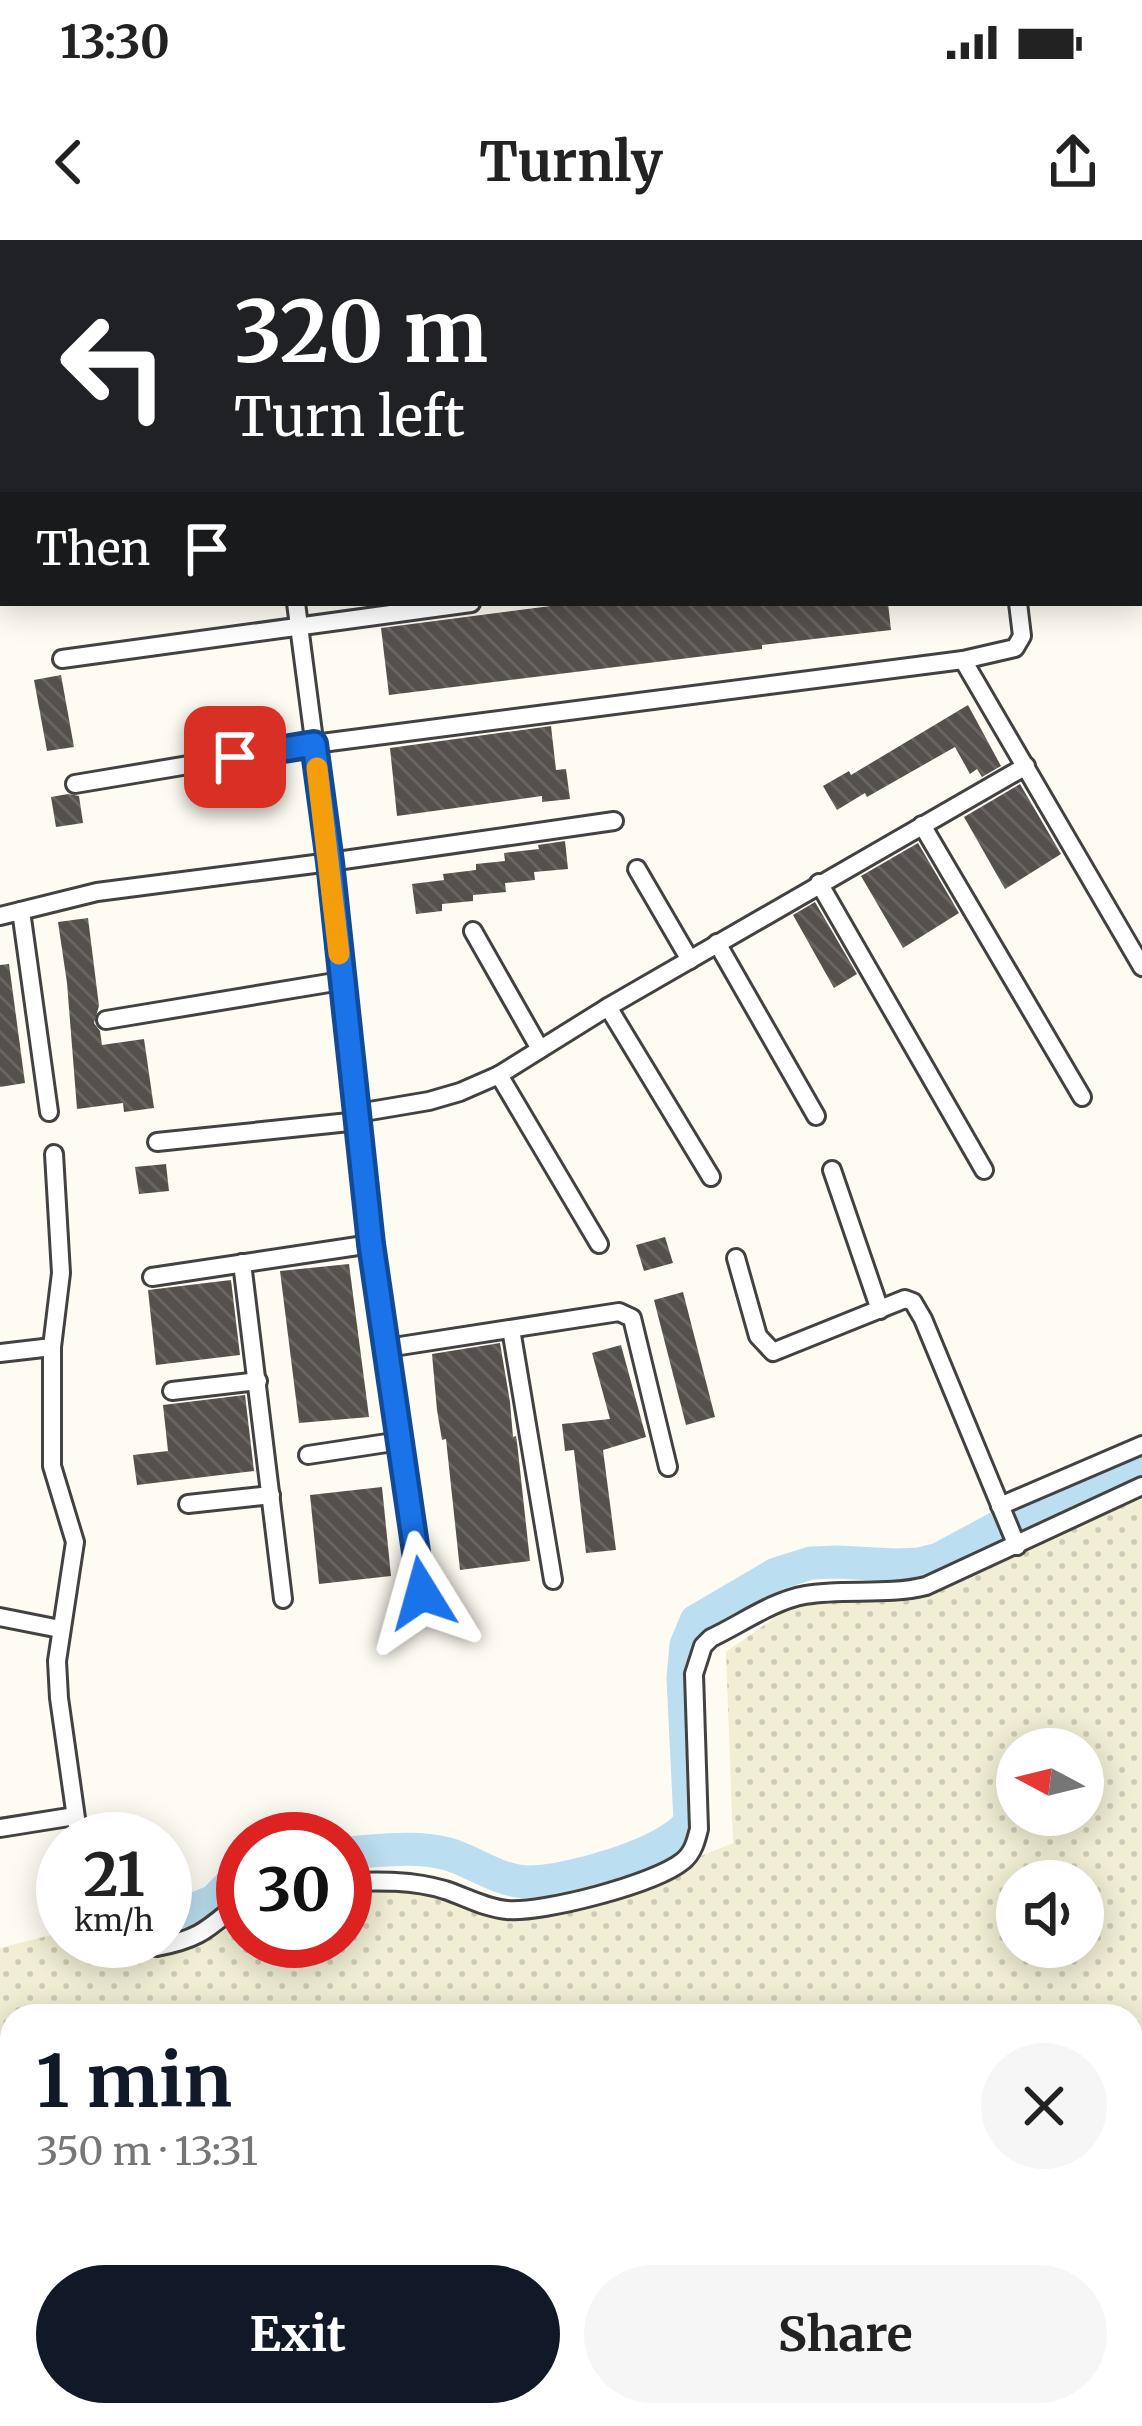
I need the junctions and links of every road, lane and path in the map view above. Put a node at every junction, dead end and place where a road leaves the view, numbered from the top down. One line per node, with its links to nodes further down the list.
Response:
1 (296, 606): 4 (street)
2 (449, 606): 4 (street)
3 (1018, 606): 6 (street)
4 (299, 626): 5 (street); 7 (street)
5 (62, 659)
6 (963, 660): 7 (street); 8 (street)
7 (314, 744): 9 (street); 12 (street)
8 (1026, 766): 11 (street); 20 (street)
9 (75, 784)
10 (614, 821): 12 (street)
11 (922, 825): 14 (street); 26 (street)
12 (330, 862): 15 (street); 21 (street)
13 (637, 869): 19 (street)
14 (819, 883): 18 (street); 33 (street)
15 (21, 911): 16 (street); 27 (street)
16 (0, 916)
17 (473, 931): 24 (street)
18 (717, 944): 19 (street); 28 (street)
19 (690, 960): 22 (street)
20 (1142, 967)
21 (341, 981): 23 (street); 29 (street)
22 (608, 1007): 24 (street); 34 (street)
23 (106, 1020)
24 (540, 1048): 25 (street)
25 (499, 1075): 29 (street); 36 (street)
26 (1082, 1097)
27 (49, 1112)
28 (816, 1116)
29 (358, 1117): 30 (street); 35 (street)
30 (158, 1142)
31 (54, 1154): 42 (street)
32 (832, 1170): 40 (street)
33 (984, 1170)
34 (711, 1178)
35 (371, 1244): 38 (street); 43 (street)
36 (599, 1244)
37 (736, 1258): 40 (street)
38 (242, 1263): 39 (street); 45 (street)
39 (152, 1277)
40 (880, 1310): 54 (street)
41 (511, 1329): 43 (street); 50 (street); 56 (street)
42 (52, 1347): 44 (street); 60 (street)
43 (387, 1348): 47 (street)
44 (0, 1353)
45 (258, 1381): 46 (street); 52 (street)
46 (172, 1391)
47 (400, 1441): 49 (street); 57 (street)
48 (1142, 1444): 54 (street)
49 (308, 1455)
50 (668, 1467)
51 (1142, 1486): 55 (street)
52 (271, 1496): 53 (street); 58 (street)
53 (188, 1504)
54 (1001, 1508): 55 (street)
55 (1014, 1540): 64 (street)
56 (553, 1580)
57 (422, 1593)
58 (283, 1599)
59 (0, 1617): 60 (street)
60 (60, 1629): 61 (street)
61 (74, 1812)
62 (36, 1822): 63 (street)
63 (0, 1828)
64 (372, 1882)

